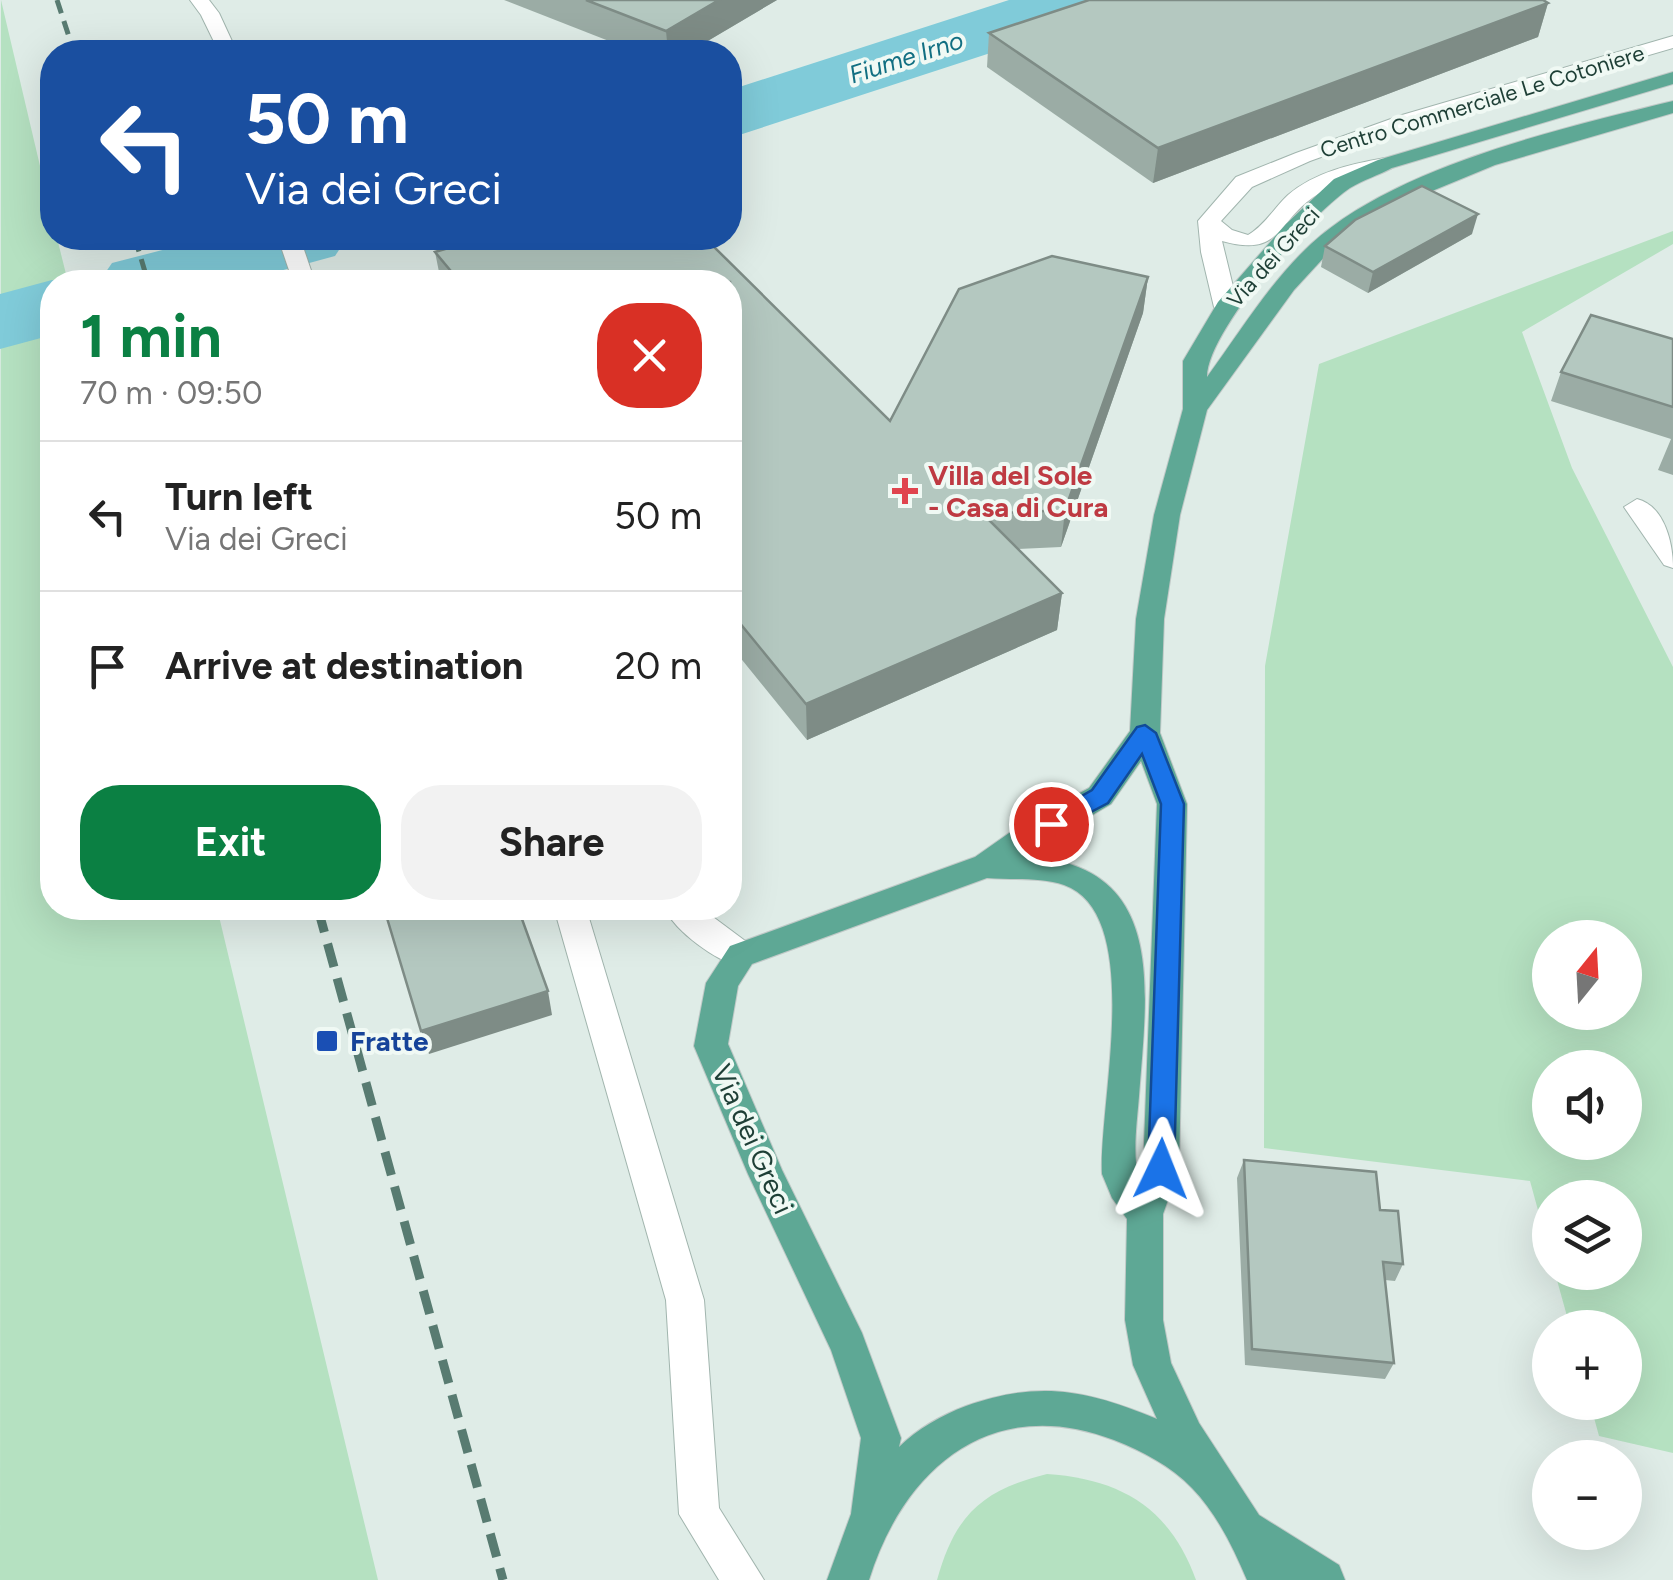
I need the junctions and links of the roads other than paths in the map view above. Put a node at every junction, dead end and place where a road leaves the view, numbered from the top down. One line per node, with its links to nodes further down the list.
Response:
1 (199, 0): 2 (street)
2 (222, 40)
3 (1673, 42): 7 (street, Centro Commerciale Le Cotoniere)
4 (1673, 78): 6 (main road, Via dei Greci)
5 (1673, 107): 9 (main road, Via dei Greci)
6 (1385, 164): 7 (street); 8 (main road, Via dei Greci)
7 (1209, 229): 8 (street)
8 (1226, 306): 9 (main road, Via dei Greci)
9 (1195, 408): 12 (main road, Via dei Greci)
10 (1673, 518): 11 (street)
11 (1673, 559)
12 (1145, 733): 13 (main road); 17 (main road, Via dei Greci)
13 (986, 866): 16 (main road); 17 (main road)
14 (574, 920): 21 (street)
15 (694, 920): 16 (street)
16 (742, 955): 19 (main road, Via dei Greci)
17 (1146, 1214): 18 (main road, Via dei Greci)
18 (1210, 1479): 19 (main road); 20 (main road)
19 (870, 1512): 22 (main road)
20 (1248, 1532): 23 (main road); 24 (main road)
21 (743, 1580)
22 (848, 1580)
23 (1268, 1580)
24 (1324, 1580)

